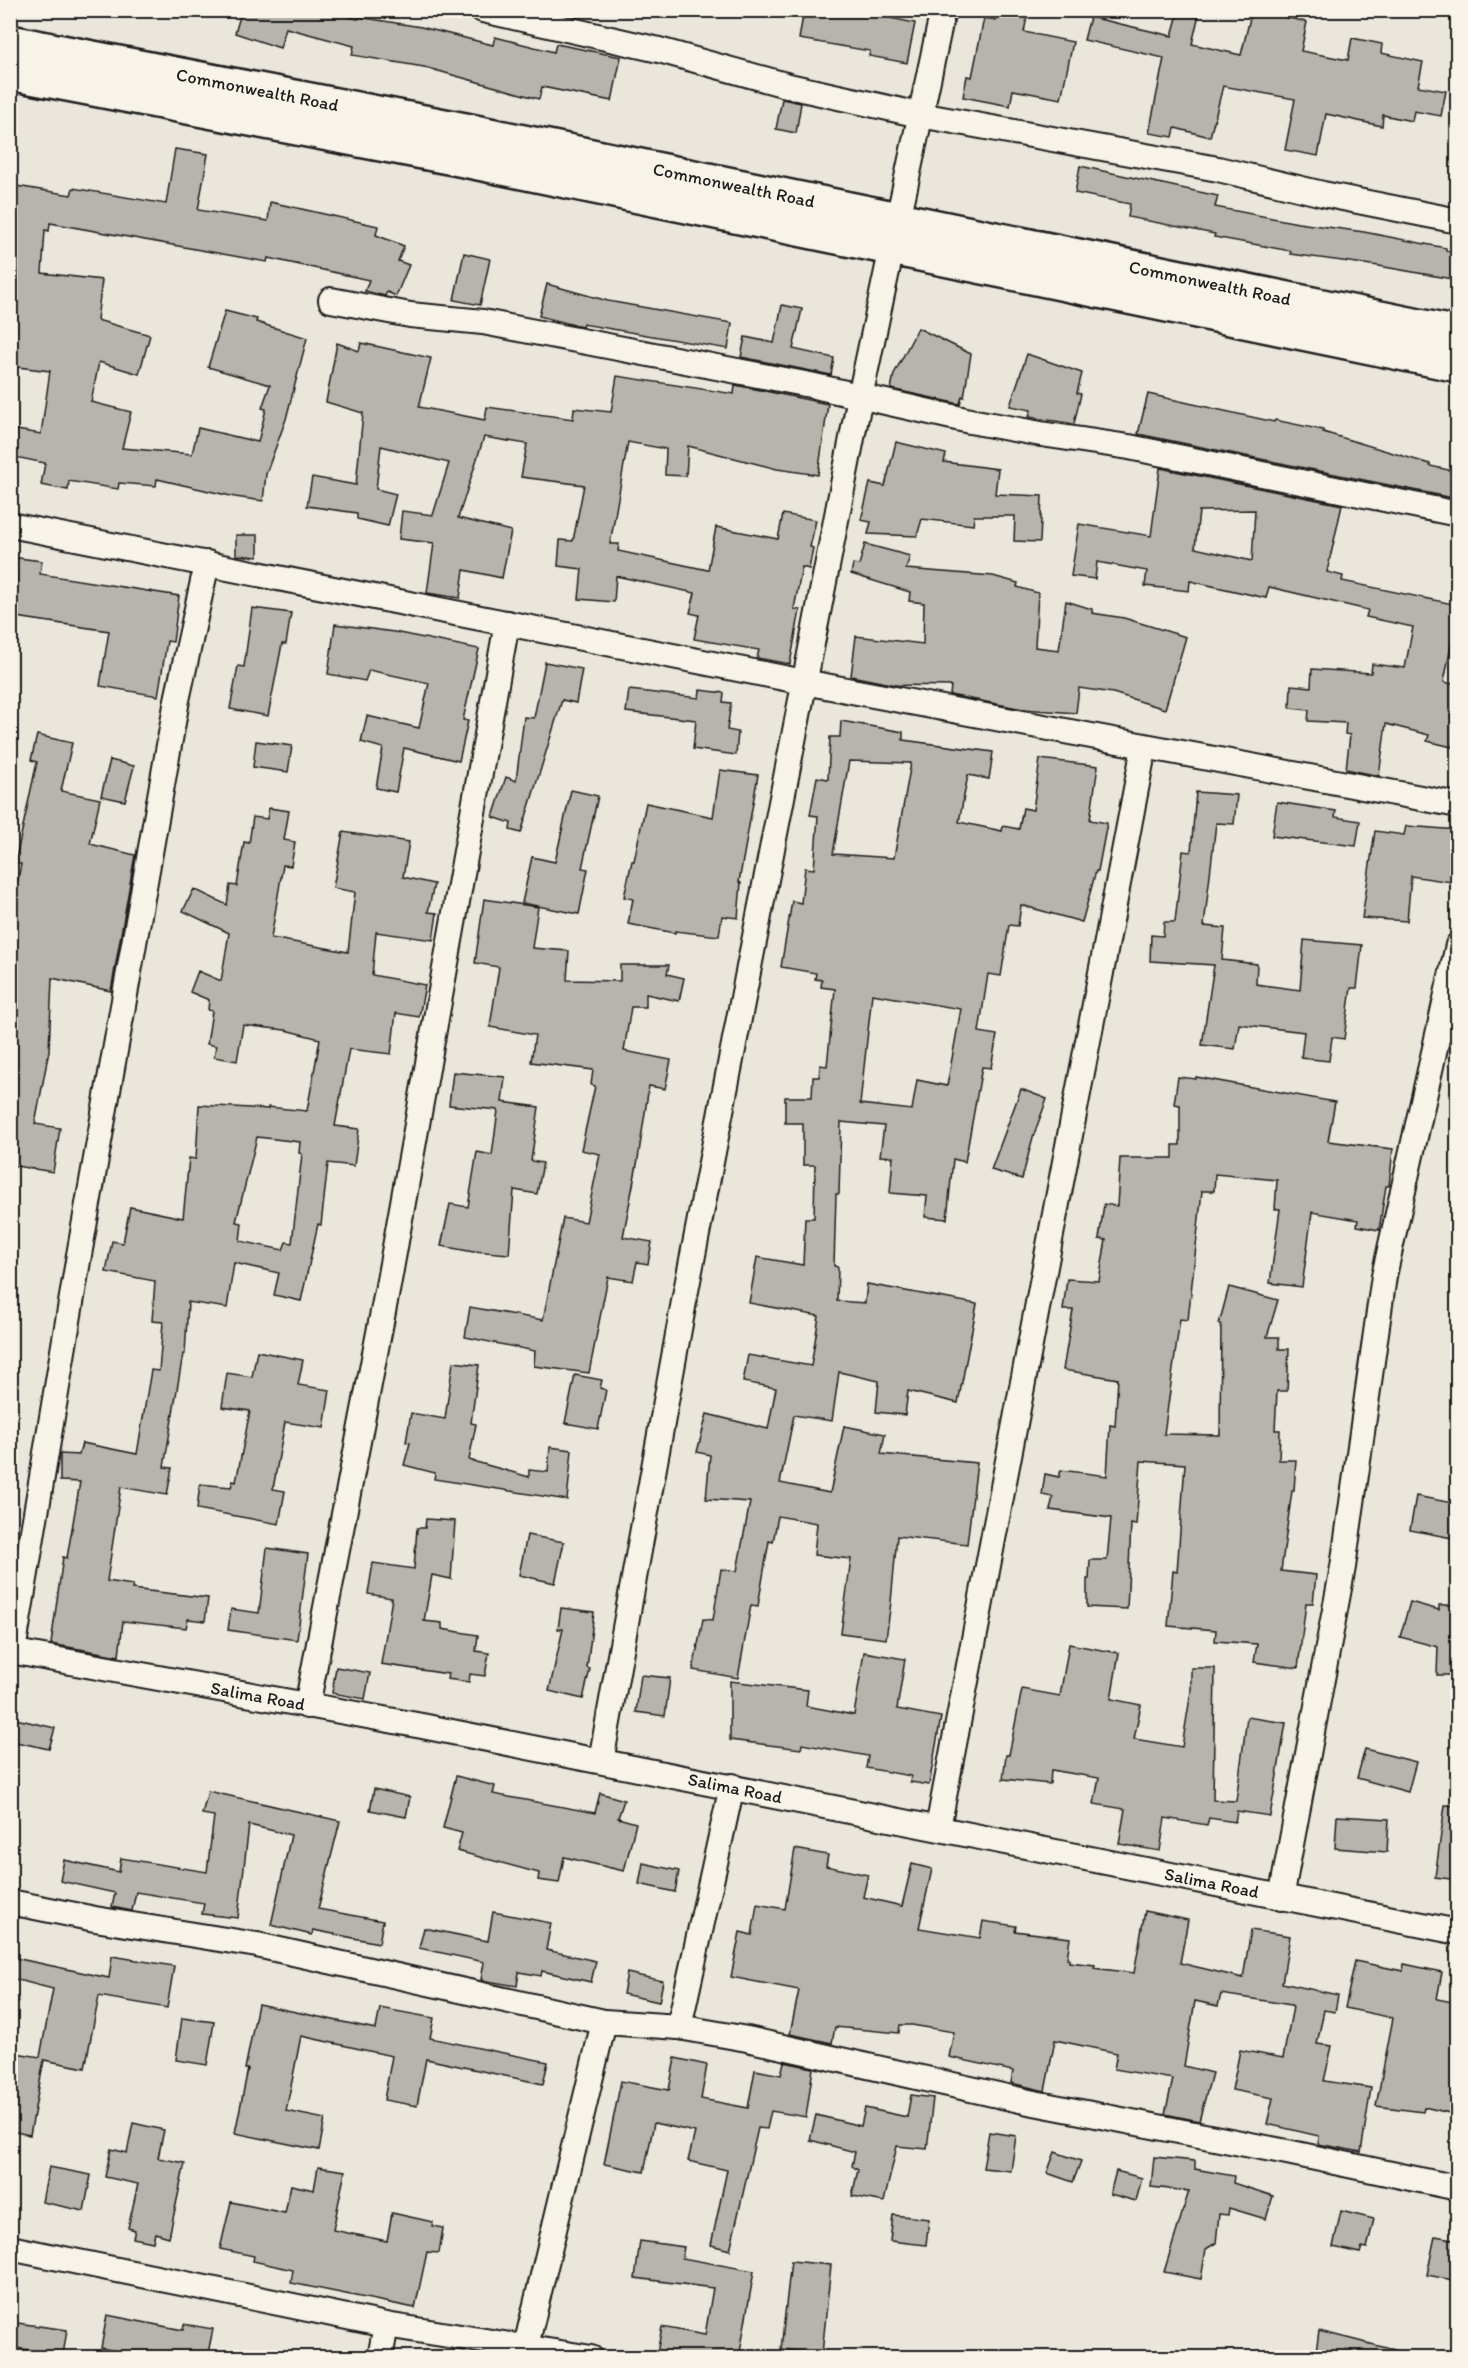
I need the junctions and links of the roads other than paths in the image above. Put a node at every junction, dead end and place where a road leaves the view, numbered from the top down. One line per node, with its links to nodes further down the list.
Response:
1 (483, 10): 5 (street)
2 (943, 10): 5 (street)
3 (10, 42): 7 (main road, Commonwealth Road)
4 (10, 73): 7 (main road, Commonwealth Road)
5 (920, 115): 6 (street); 7 (street)
6 (1458, 221)
7 (894, 234): 9 (main road, Commonwealth Road); 10 (main road, Commonwealth Road); 11 (street)
8 (331, 300): 11 (street)
9 (1458, 334)
10 (1458, 365)
11 (860, 397): 12 (street); 16 (street)
12 (1458, 514)
13 (10, 525): 14 (street)
14 (207, 563): 15 (street); 20 (street)
15 (507, 623): 16 (street); 21 (street)
16 (804, 682): 17 (street); 22 (street)
17 (1144, 747): 18 (street); 24 (street)
18 (1458, 805)
19 (1458, 945): 25 (street)
20 (12, 1651): 21 (street, Salima Road)
21 (307, 1706): 22 (street, Salima Road)
22 (602, 1761): 23 (street, Salima Road)
23 (732, 1786): 24 (street, Salima Road); 29 (street)
24 (938, 1828): 25 (street, Salima Road)
25 (1281, 1898): 27 (street, Salima Road)
26 (10, 1902): 28 (street)
27 (1458, 1932)
28 (604, 2022): 29 (street); 33 (street)
29 (680, 2027): 30 (street)
30 (1458, 2188)
31 (10, 2248): 32 (street)
32 (386, 2325): 33 (street); 34 (street)
33 (526, 2346): 35 (street)
34 (380, 2358)
35 (591, 2358)

